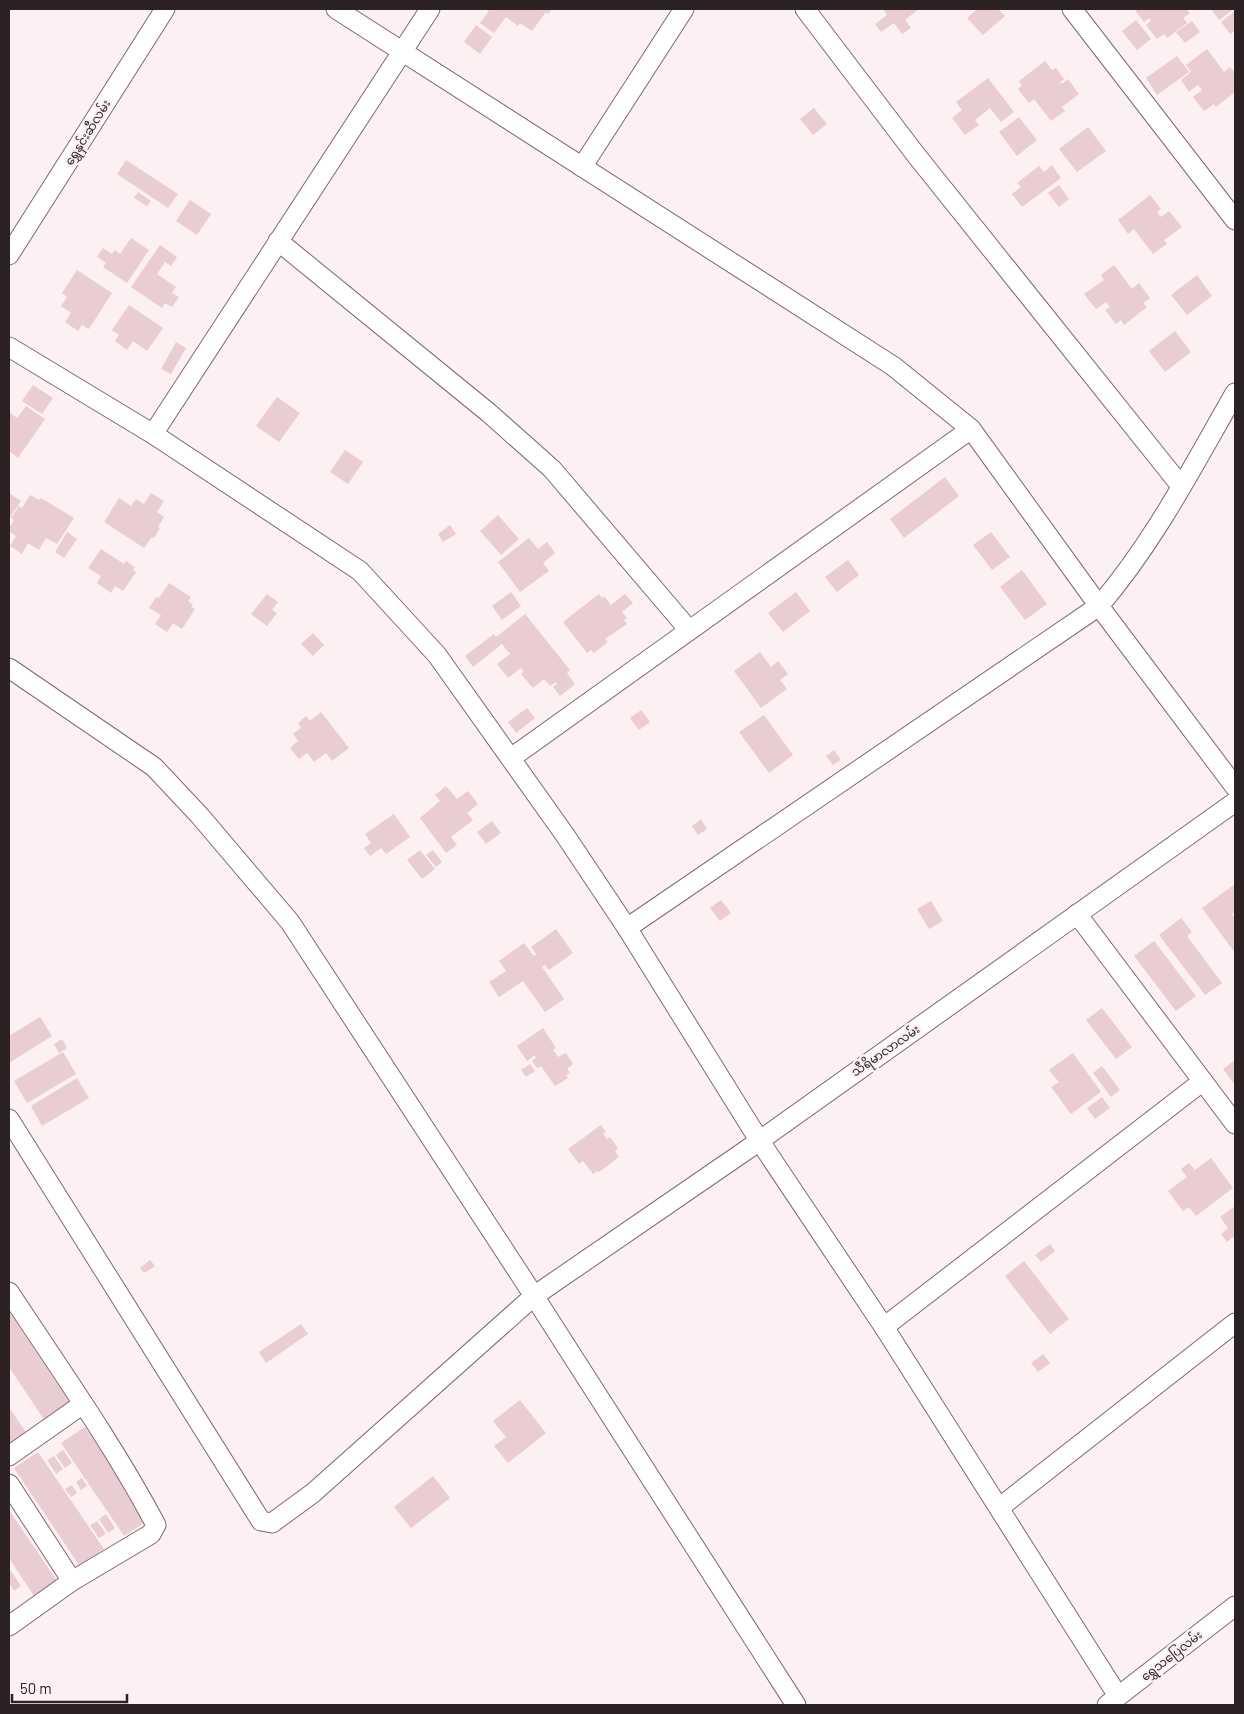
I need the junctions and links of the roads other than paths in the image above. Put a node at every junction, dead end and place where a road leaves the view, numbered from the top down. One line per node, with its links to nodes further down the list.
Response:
1 (165, 9): 11 (street, ရွှေနှင်းဆီလမ်း)
2 (336, 9): 7 (street)
3 (430, 9): 7 (street)
4 (684, 9): 8 (street)
5 (805, 9): 16 (street)
6 (1072, 9): 9 (street)
7 (401, 52): 8 (street); 10 (street)
8 (582, 168): 14 (street)
9 (1235, 220)
10 (278, 242): 15 (street); 18 (street)
11 (9, 255)
12 (9, 347): 15 (street)
13 (1235, 393): 16 (street)
14 (972, 429): 17 (street); 18 (street)
15 (153, 434): 20 (street)
16 (1181, 486): 17 (street)
17 (1098, 606): 21 (street); 24 (street)
18 (689, 630): 20 (street)
19 (9, 668): 30 (street)
20 (511, 758): 24 (street)
21 (1235, 787)
22 (1235, 802): 23 (street, သီရိမာလာလမ်း)
23 (1077, 914): 25 (street); 28 (street, သီရိမာလာလမ်း)
24 (626, 928): 28 (street)
25 (1203, 1081): 26 (street); 32 (street)
26 (1235, 1124)
27 (11, 1127): 30 (street, သီရိမာလာလမ်း)
28 (759, 1140): 30 (street, သီရိမာလာလမ်း); 32 (street)
29 (9, 1293): 33 (street)
30 (534, 1296): 41 (street)
31 (1235, 1323): 36 (street)
32 (884, 1327): 36 (street)
33 (83, 1404): 34 (street); 37 (street)
34 (9, 1456)
35 (9, 1484): 37 (street)
36 (999, 1508): 40 (street)
37 (72, 1581): 39 (street)
38 (1235, 1606): 40 (street, ရွှေသပြေလမ်း)
39 (9, 1626)
40 (1112, 1701)
41 (796, 1705)

